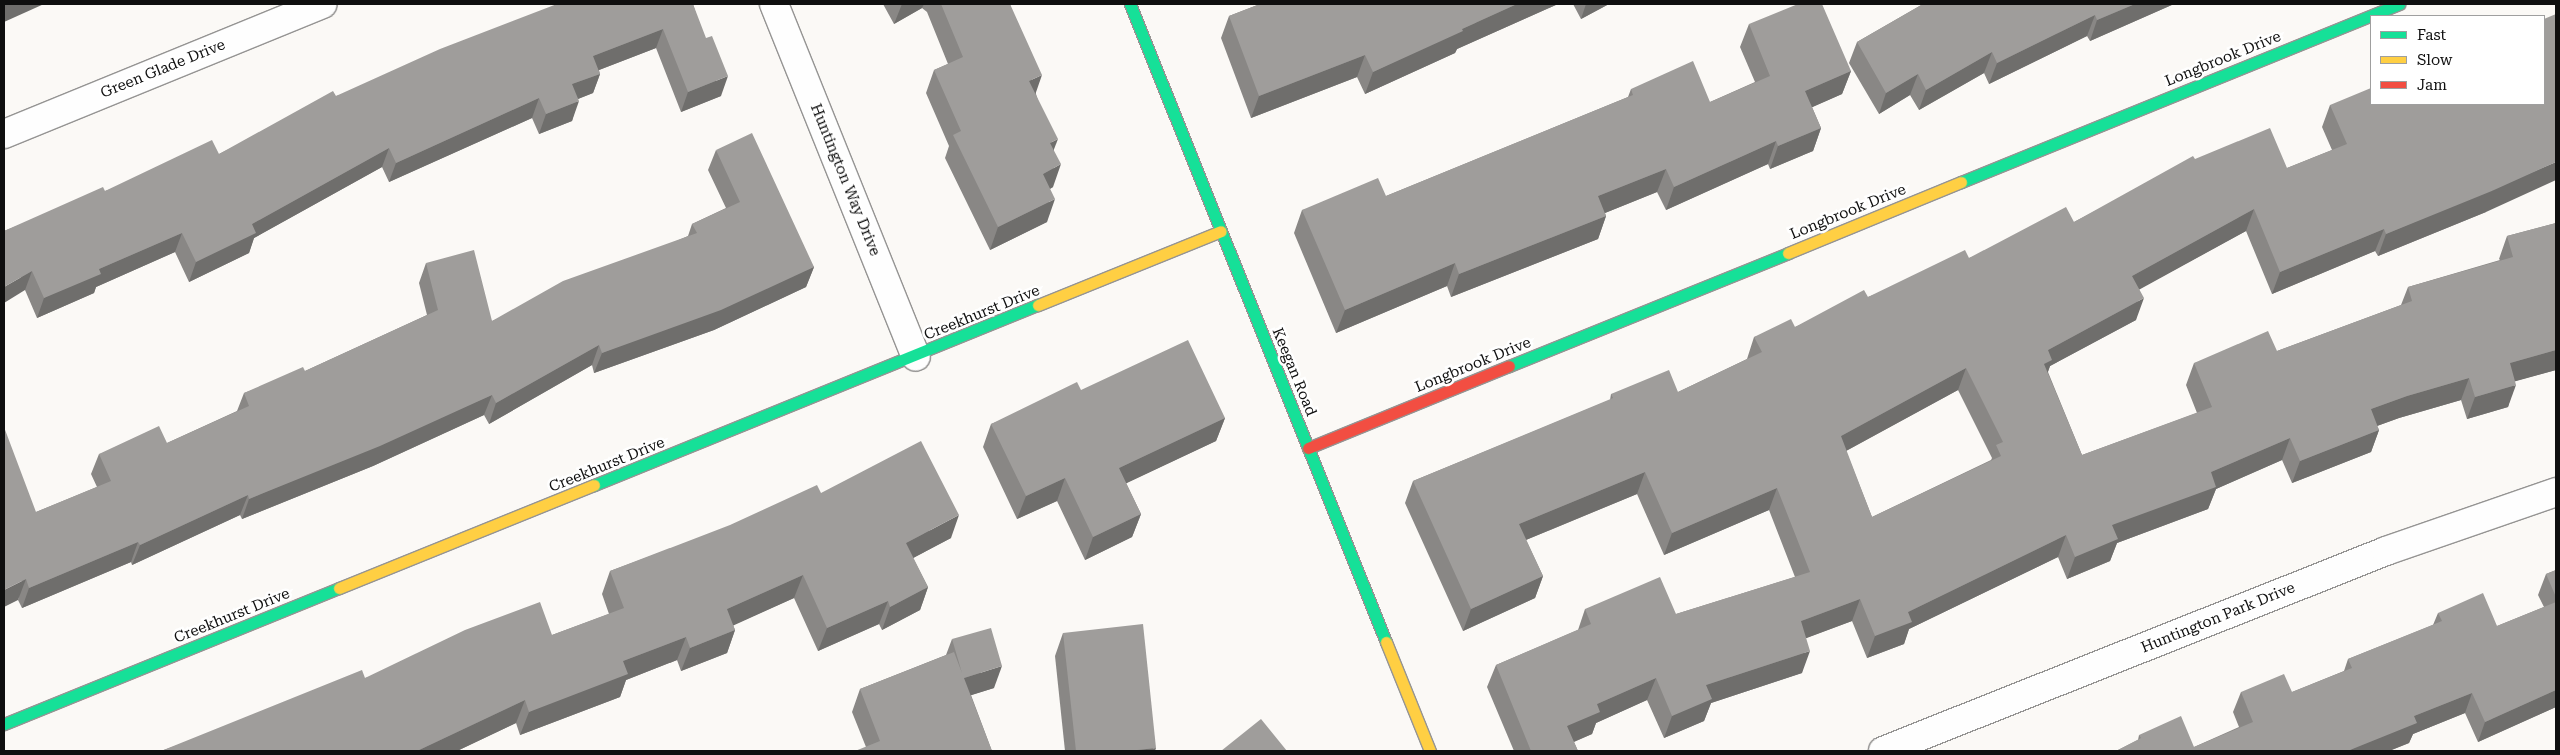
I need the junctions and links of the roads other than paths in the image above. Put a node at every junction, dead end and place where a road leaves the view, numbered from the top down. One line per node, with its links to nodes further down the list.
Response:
1 (322, 4): 7 (street, Green Glade Drive)
2 (774, 4): 9 (street, Huntington Way Drive)
3 (1130, 4): 8 (street, Keegan Road)
4 (2400, 4): 5 (street, Longbrook Drive)
5 (2373, 15)
6 (2370, 16): 10 (street, Longbrook Drive)
7 (4, 134)
8 (1221, 231): 9 (street, Creekhurst Drive); 10 (street, Keegan Road)
9 (916, 357): 12 (street, Creekhurst Drive)
10 (1308, 448): 13 (street, Keegan Road)
11 (2556, 492): 14 (street, Huntington Park Drive)
12 (4, 724)
13 (1430, 751)
14 (1883, 751)

